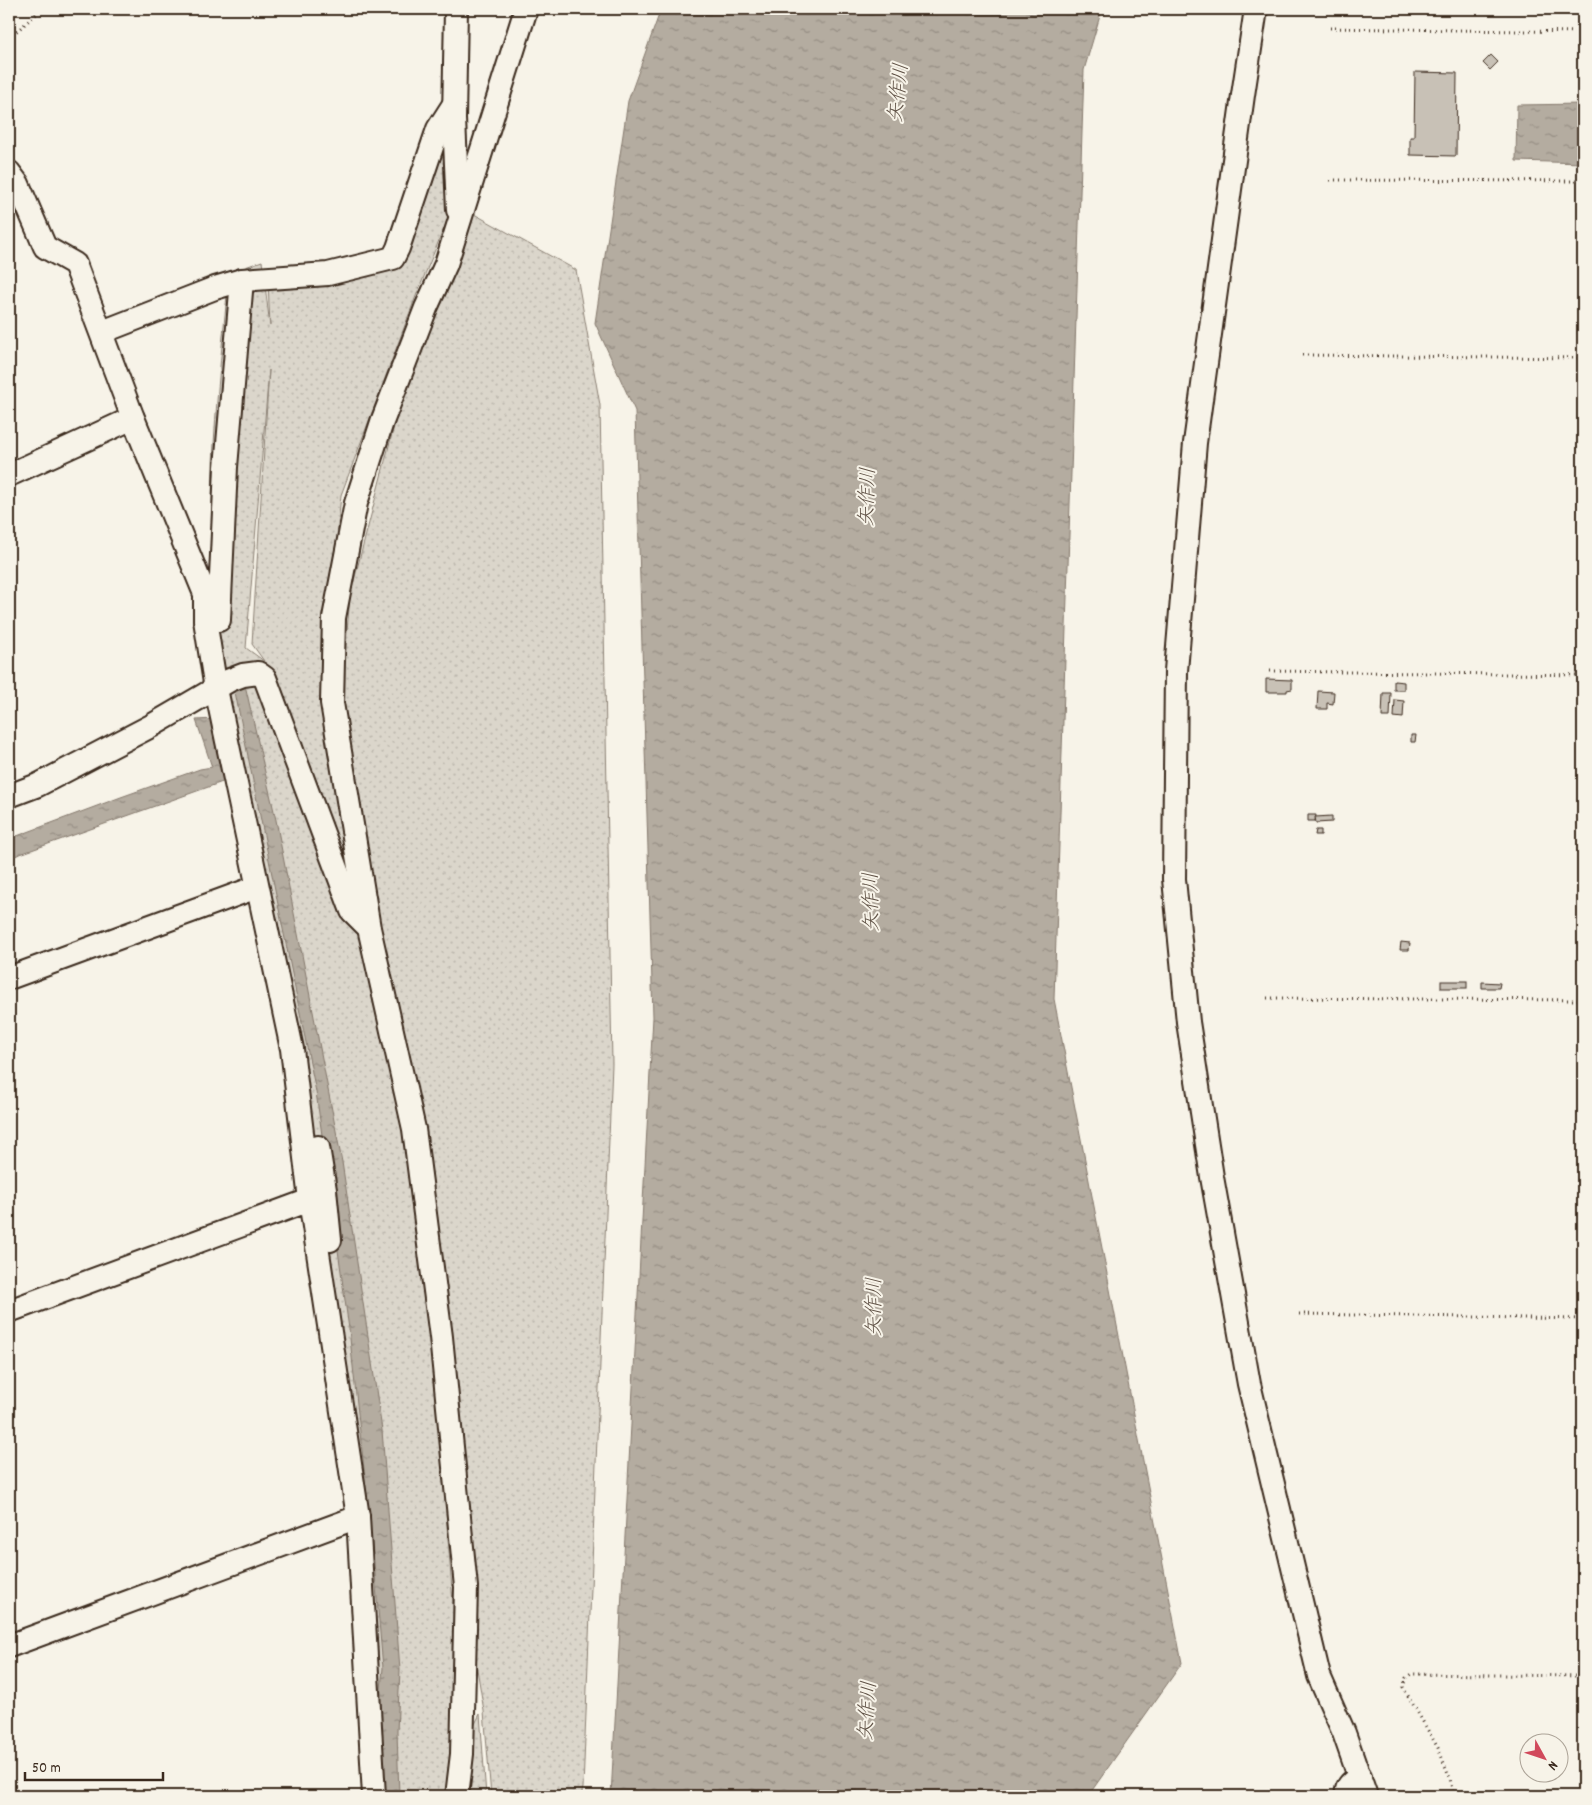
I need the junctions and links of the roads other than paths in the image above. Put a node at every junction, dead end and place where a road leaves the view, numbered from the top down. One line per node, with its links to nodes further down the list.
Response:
1 (456, 9): 4 (street)
2 (526, 9): 6 (street)
3 (1256, 9): 21 (street)
4 (454, 104): 6 (street); 7 (street)
5 (9, 172): 8 (street)
6 (458, 226): 14 (street)
7 (242, 280): 8 (street); 11 (street)
8 (102, 332): 9 (street)
9 (134, 418): 10 (street); 11 (street)
10 (9, 475)
11 (223, 684): 12 (street); 13 (street); 14 (street); 23 (street)
12 (9, 796)
13 (257, 887): 15 (street); 16 (street)
14 (369, 928): 20 (street)
15 (9, 978)
16 (310, 1200): 17 (street); 18 (street)
17 (9, 1311)
18 (358, 1518): 19 (street); 22 (street)
19 (9, 1646)
20 (462, 1725): 24 (street); 25 (street)
21 (1363, 1786): 26 (street)
22 (374, 1796)
23 (379, 1796)
24 (457, 1796)
25 (472, 1796)
26 (1347, 1796)

